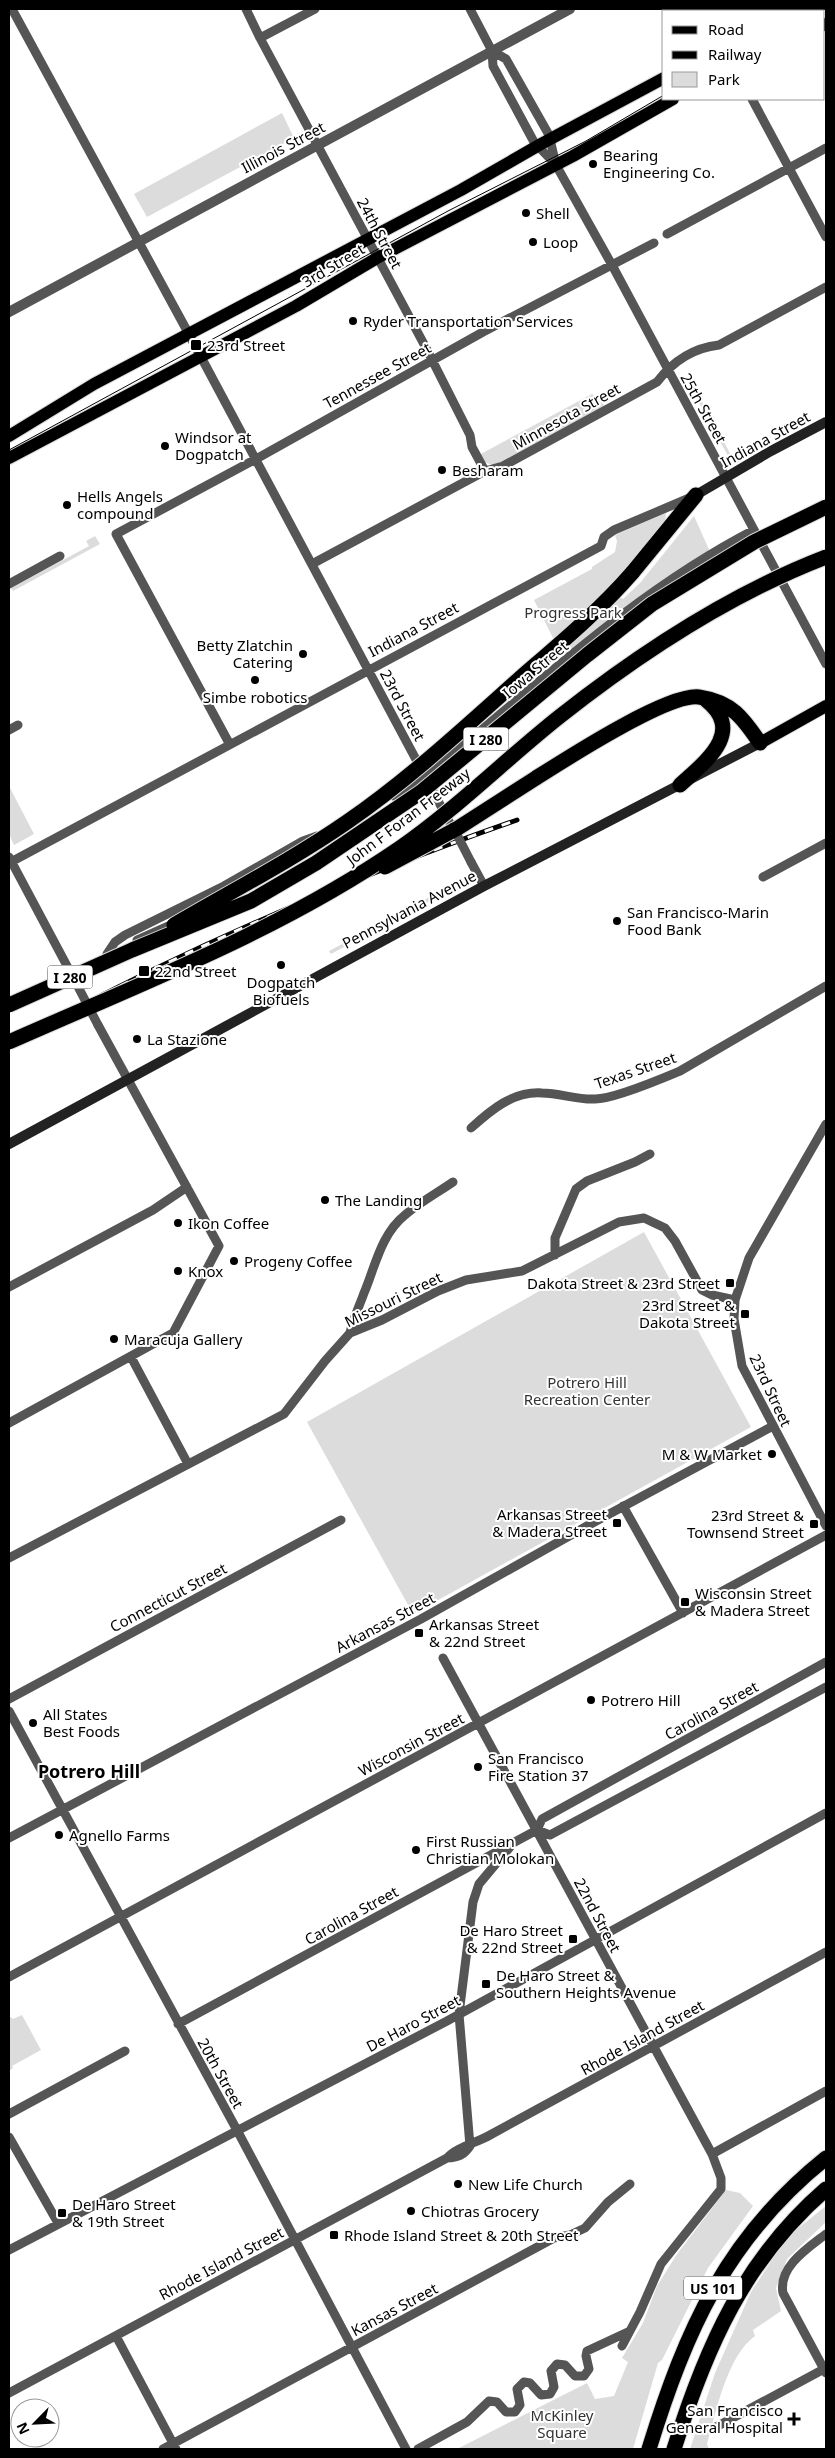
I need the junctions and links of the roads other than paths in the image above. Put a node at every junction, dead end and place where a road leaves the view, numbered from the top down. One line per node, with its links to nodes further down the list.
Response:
1 (12, 9): 20 (street, 23rd Street)
2 (246, 9): 6 (street, 24th Street)
3 (315, 9): 6 (street)
4 (470, 9): 7 (street, 25th Street)
5 (570, 9): 7 (street, Illinois Street)
6 (260, 38): 12 (street, 24th Street)
7 (492, 51): 11 (street, 25th Street); 12 (street, Illinois Street); 13 (street, 25th Street)
8 (662, 79): 11 (main road, 3rd Street)
9 (671, 100): 15 (main road, 3rd Street)
10 (753, 100): 16 (street)
11 (551, 138): 13 (main road, 3rd Street); 15 (street, 25th Street)
12 (317, 146): 19 (street, 24th Street); 20 (street, Illinois Street)
13 (537, 146): 15 (street, 25th Street); 19 (main road, 3rd Street)
14 (826, 148): 16 (street)
15 (556, 165): 22 (main road, 3rd Street); 23 (street, 25th Street)
16 (789, 168): 17 (street); 18 (street)
17 (667, 234)
18 (826, 237)
19 (368, 240): 22 (street, 24th Street); 26 (main road, 3rd Street)
20 (138, 241): 25 (street, Illinois Street); 26 (street, 23rd Street)
21 (654, 243): 23 (street, Tennessee Street)
22 (377, 258): 27 (main road, 3rd Street); 28 (street, 24th Street)
23 (612, 265): 28 (street, Tennessee Street); 29 (street, 25th Street)
24 (826, 287): 29 (street, Minnesota Street)
25 (9, 312)
26 (188, 333): 27 (street, 23rd Street); 31 (main road, 3rd Street)
27 (201, 357): 32 (main road, 3rd Street); 33 (street, 23rd Street)
28 (432, 359): 33 (street, Tennessee Street); 34 (street, 24th Street)
29 (667, 369): 34 (street, Minnesota Street); 35 (street, 25th Street)
30 (826, 422): 35 (main road, Indiana Street)
31 (9, 436)
32 (9, 458)
33 (256, 459): 41 (street, 23rd Street); 49 (street, Tennessee Street)
34 (484, 471): 41 (street, Minnesota Street)
35 (726, 477): 36 (main road, Indiana Street); 38 (street, 25th Street)
36 (696, 495): 44 (street, Indiana Street); 58 (highway, bridge)
37 (826, 507): 58 (highway, I 280, bridge)
38 (754, 530): 43 (street, 25th Street); 51 (street, Iowa Street)
39 (60, 556): 42 (street)
40 (826, 557): 57 (highway, John F Foran Freeway / I 280, bridge)
41 (312, 564): 44 (street, 23rd Street)
42 (9, 584)
43 (826, 664)
44 (368, 670): 49 (street, Indiana Street); 51 (street, 23rd Street)
45 (706, 700): 50 (highway); 52 (highway); 57 (highway, bridge)
46 (826, 706): 50 (main road, Pennsylvania Avenue)
47 (18, 725): 48 (street)
48 (9, 730)
49 (230, 743): 54 (street, Indiana Street)
50 (760, 743): 52 (main road, Pennsylvania Avenue)
51 (426, 776): 56 (street, 23rd Street, bridge); 59 (street, Iowa Street)
52 (680, 785): 56 (main road, Pennsylvania Avenue)
53 (826, 843): 55 (street)
54 (10, 860): 59 (street)
55 (763, 877)
56 (484, 886): 63 (main road, Pennsylvania Avenue)
57 (297, 912): 62 (highway, John F Foran Freeway / I 280, bridge)
58 (132, 950): 61 (highway, I 280, bridge)
59 (73, 976): 63 (street, bridge)
60 (826, 986): 65 (street, Texas Street)
61 (9, 1005)
62 (9, 1042)
63 (128, 1079): 66 (main road, Pennsylvania Avenue); 69 (street)
64 (826, 1124): 72 (street, 23rd Street)
65 (471, 1128)
66 (9, 1144)
67 (650, 1154): 70 (street)
68 (453, 1182): 73 (street)
69 (187, 1187): 71 (street); 74 (street)
70 (555, 1255): 72 (street, Missouri Street); 73 (street, Missouri Street)
71 (9, 1287)
72 (735, 1300): 76 (street, 23rd Street)
73 (350, 1333): 77 (street, Missouri Street)
74 (131, 1357): 75 (street); 77 (street)
75 (9, 1423)
76 (773, 1426): 78 (street, Arkansas Street); 80 (street, 23rd Street)
77 (188, 1464): 82 (street, Missouri Street)
78 (623, 1506): 83 (street); 90 (street, Arkansas Street)
79 (341, 1520): 87 (street, Connecticut Street)
80 (826, 1526)
81 (826, 1535): 83 (street, Wisconsin Street)
82 (9, 1558)
83 (683, 1613): 89 (street, Wisconsin Street)
84 (443, 1658): 89 (street, 22nd Street)
85 (826, 1662): 92 (street, Carolina Street)
86 (826, 1687): 92 (street, Carolina Street)
87 (9, 1699)
88 (9, 1711): 90 (street, 20th Street)
89 (479, 1723): 92 (street, 22nd Street); 95 (street, Wisconsin Street)
90 (62, 1809): 93 (street, Arkansas Street); 95 (street, 20th Street)
91 (826, 1814): 96 (street, De Haro Street)
92 (537, 1830): 94 (street, Carolina Street); 96 (street, 22nd Street)
93 (9, 1838)
94 (515, 1841): 99 (street); 100 (street, Carolina Street)
95 (120, 1918): 98 (street, Wisconsin Street); 100 (street, 20th Street)
96 (596, 1940): 99 (street, De Haro Street); 101 (street, 22nd Street)
97 (826, 1952): 101 (street, Rhode Island Street)
98 (9, 1976)
99 (459, 2014): 105 (street, De Haro Street); 107 (street)
100 (178, 2024): 105 (street, 20th Street)
101 (653, 2046): 107 (street, Rhode Island Street); 108 (street, 22nd Street)
102 (125, 2051): 104 (street)
103 (826, 2091): 108 (street)
104 (9, 2114)
105 (238, 2132): 112 (street, De Haro Street); 114 (street, 20th Street)
106 (9, 2137): 112 (street)
107 (470, 2146): 114 (street, Rhode Island Street)
108 (712, 2154): 116 (street, 22nd Street)
109 (826, 2158): 127 (highway, US 101)
110 (630, 2184): 119 (street, Kansas Street)
111 (826, 2189): 128 (highway, US 101)
112 (58, 2223): 115 (street, De Haro Street)
113 (826, 2234): 120 (street)
114 (294, 2240): 117 (street, Rhode Island Street); 119 (street, 20th Street)
115 (9, 2250)
116 (631, 2331): 118 (street); 126 (street)
117 (116, 2336): 121 (street, Rhode Island Street); 123 (street)
118 (622, 2346)
119 (352, 2347): 123 (street, Kansas Street); 125 (street, 20th Street)
120 (825, 2371): 122 (street)
121 (9, 2394)
122 (716, 2427)
123 (174, 2446): 124 (street, Kansas Street)
124 (162, 2449)
125 (406, 2449)
126 (418, 2449)
127 (648, 2449)
128 (674, 2449)

